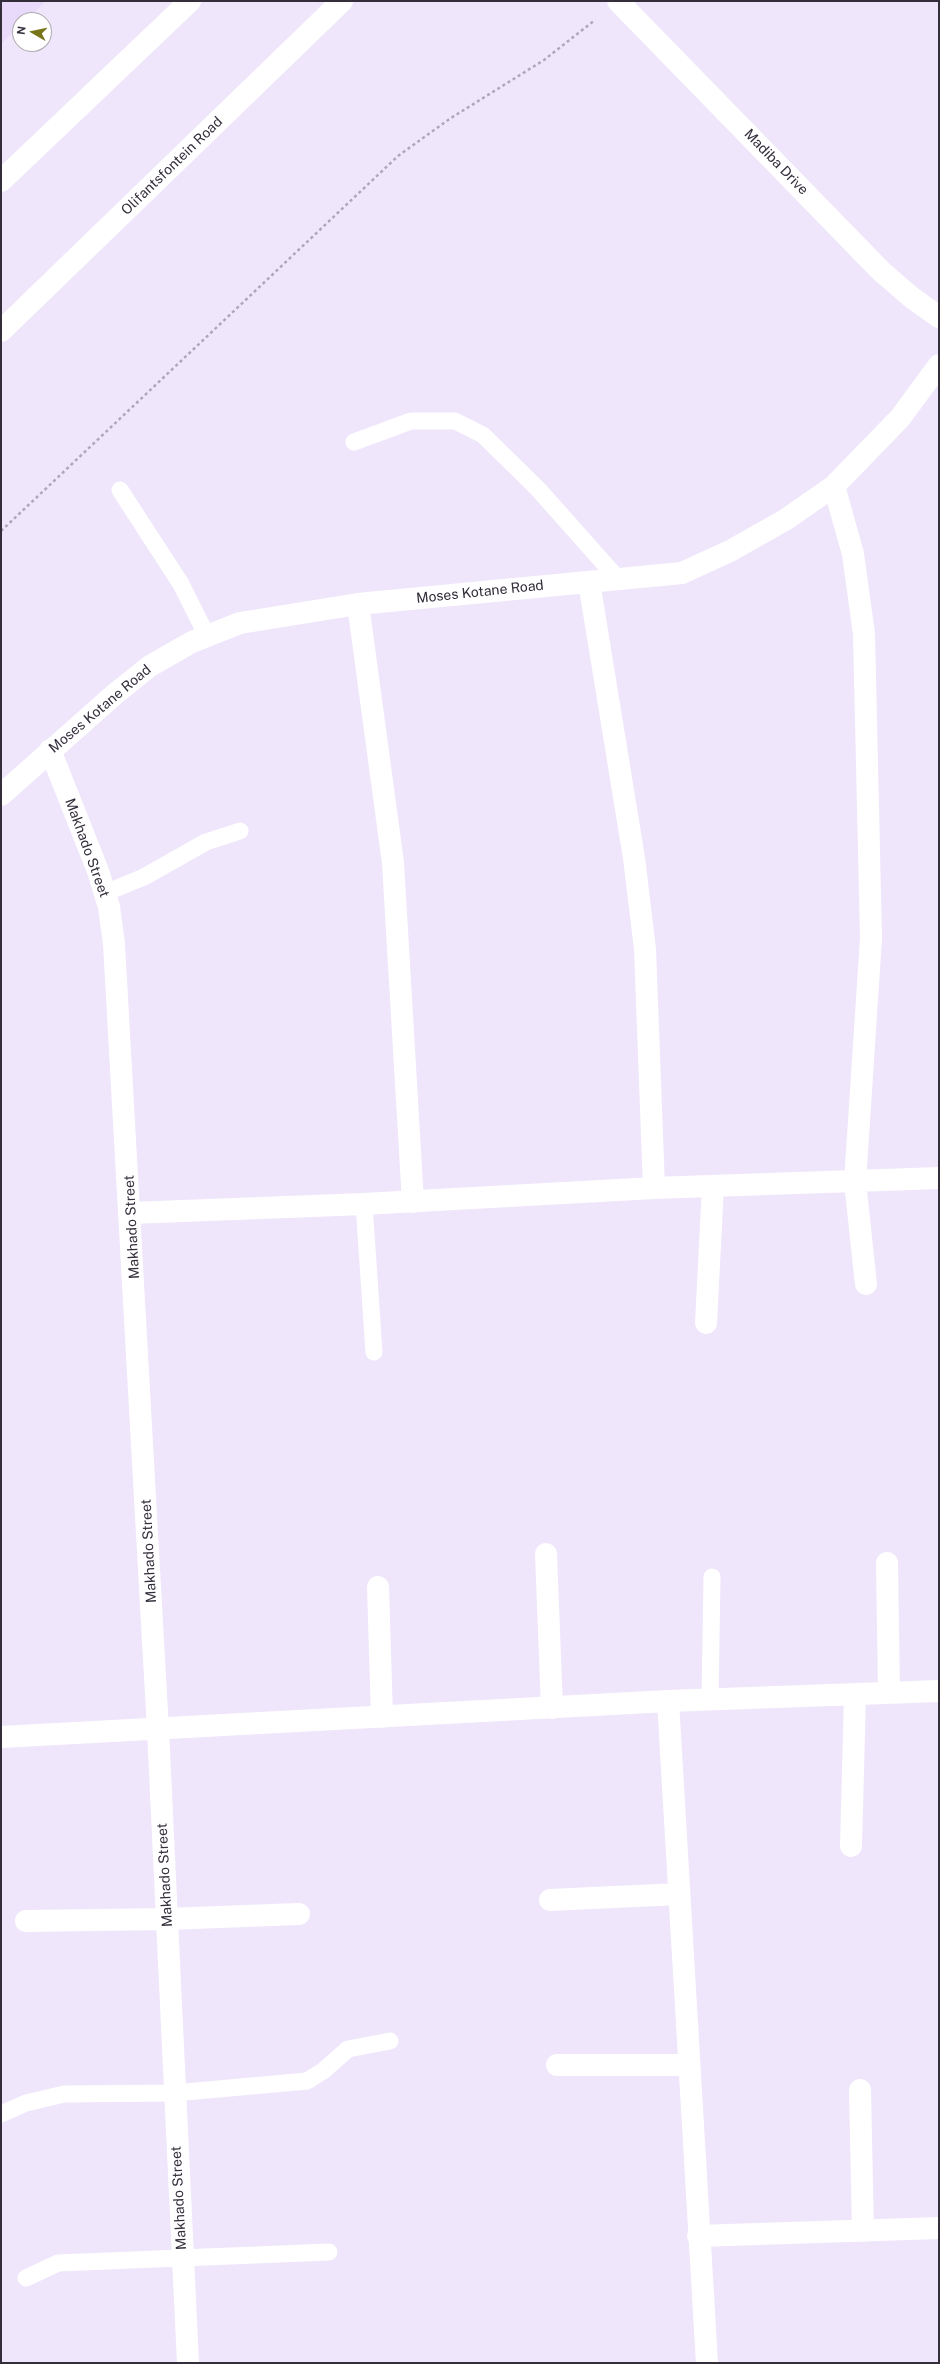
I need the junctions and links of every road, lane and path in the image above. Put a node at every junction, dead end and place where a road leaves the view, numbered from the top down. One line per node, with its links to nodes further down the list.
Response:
1 (190, 1): 4 (street)
2 (342, 1): 6 (street, Olifantsfontein Road)
3 (618, 1): 5 (street, Madiba Drive); 11 (path)
4 (1, 180)
5 (939, 317)
6 (1, 331)
7 (939, 366): 9 (street, Moses Kotane Road)
8 (354, 442): 12 (lane)
9 (834, 486): 12 (street, Moses Kotane Road); 21 (street)
10 (120, 490): 15 (lane)
11 (1, 531)
12 (618, 580): 13 (street, Moses Kotane Road)
13 (589, 582): 14 (street, Moses Kotane Road); 23 (street)
14 (358, 604): 15 (street, Moses Kotane Road); 24 (street)
15 (207, 636): 16 (street, Moses Kotane Road)
16 (50, 750): 17 (street, Moses Kotane Road); 19 (street, Makhado Street)
17 (1, 796)
18 (240, 831): 19 (lane)
19 (105, 893): 26 (street, Makhado Street)
20 (939, 1178): 21 (street)
21 (855, 1182): 22 (street); 27 (street)
22 (712, 1186): 23 (street); 28 (street)
23 (654, 1188): 24 (street)
24 (413, 1202): 25 (street)
25 (364, 1204): 26 (street); 29 (lane)
26 (131, 1213): 41 (street, Makhado Street)
27 (866, 1284)
28 (706, 1323)
29 (374, 1352)
30 (546, 1554): 39 (street)
31 (887, 1563): 35 (street)
32 (712, 1577): 37 (lane)
33 (378, 1587): 40 (street)
34 (939, 1691): 35 (street)
35 (889, 1693): 36 (street)
36 (855, 1694): 37 (street); 43 (street)
37 (710, 1700): 38 (street)
38 (668, 1701): 39 (street); 44 (street)
39 (552, 1708): 40 (street)
40 (382, 1717): 41 (street)
41 (158, 1730): 42 (street); 47 (street, Makhado Street)
42 (1, 1737)
43 (851, 1846)
44 (679, 1894): 45 (street); 51 (street)
45 (550, 1900)
46 (298, 1914): 47 (street)
47 (167, 1919): 48 (street); 53 (street, Makhado Street)
48 (26, 1921)
49 (390, 2041): 53 (lane)
50 (557, 2065): 51 (street)
51 (688, 2065): 57 (street)
52 (860, 2090): 56 (street)
53 (174, 2093): 54 (lane); 59 (street, Makhado Street)
54 (1, 2114)
55 (939, 2228): 56 (street)
56 (863, 2231): 57 (street)
57 (698, 2236): 62 (street)
58 (329, 2252): 59 (lane)
59 (182, 2258): 60 (lane); 61 (street, Makhado Street)
60 (26, 2278)
61 (188, 2363)
62 (707, 2363)

